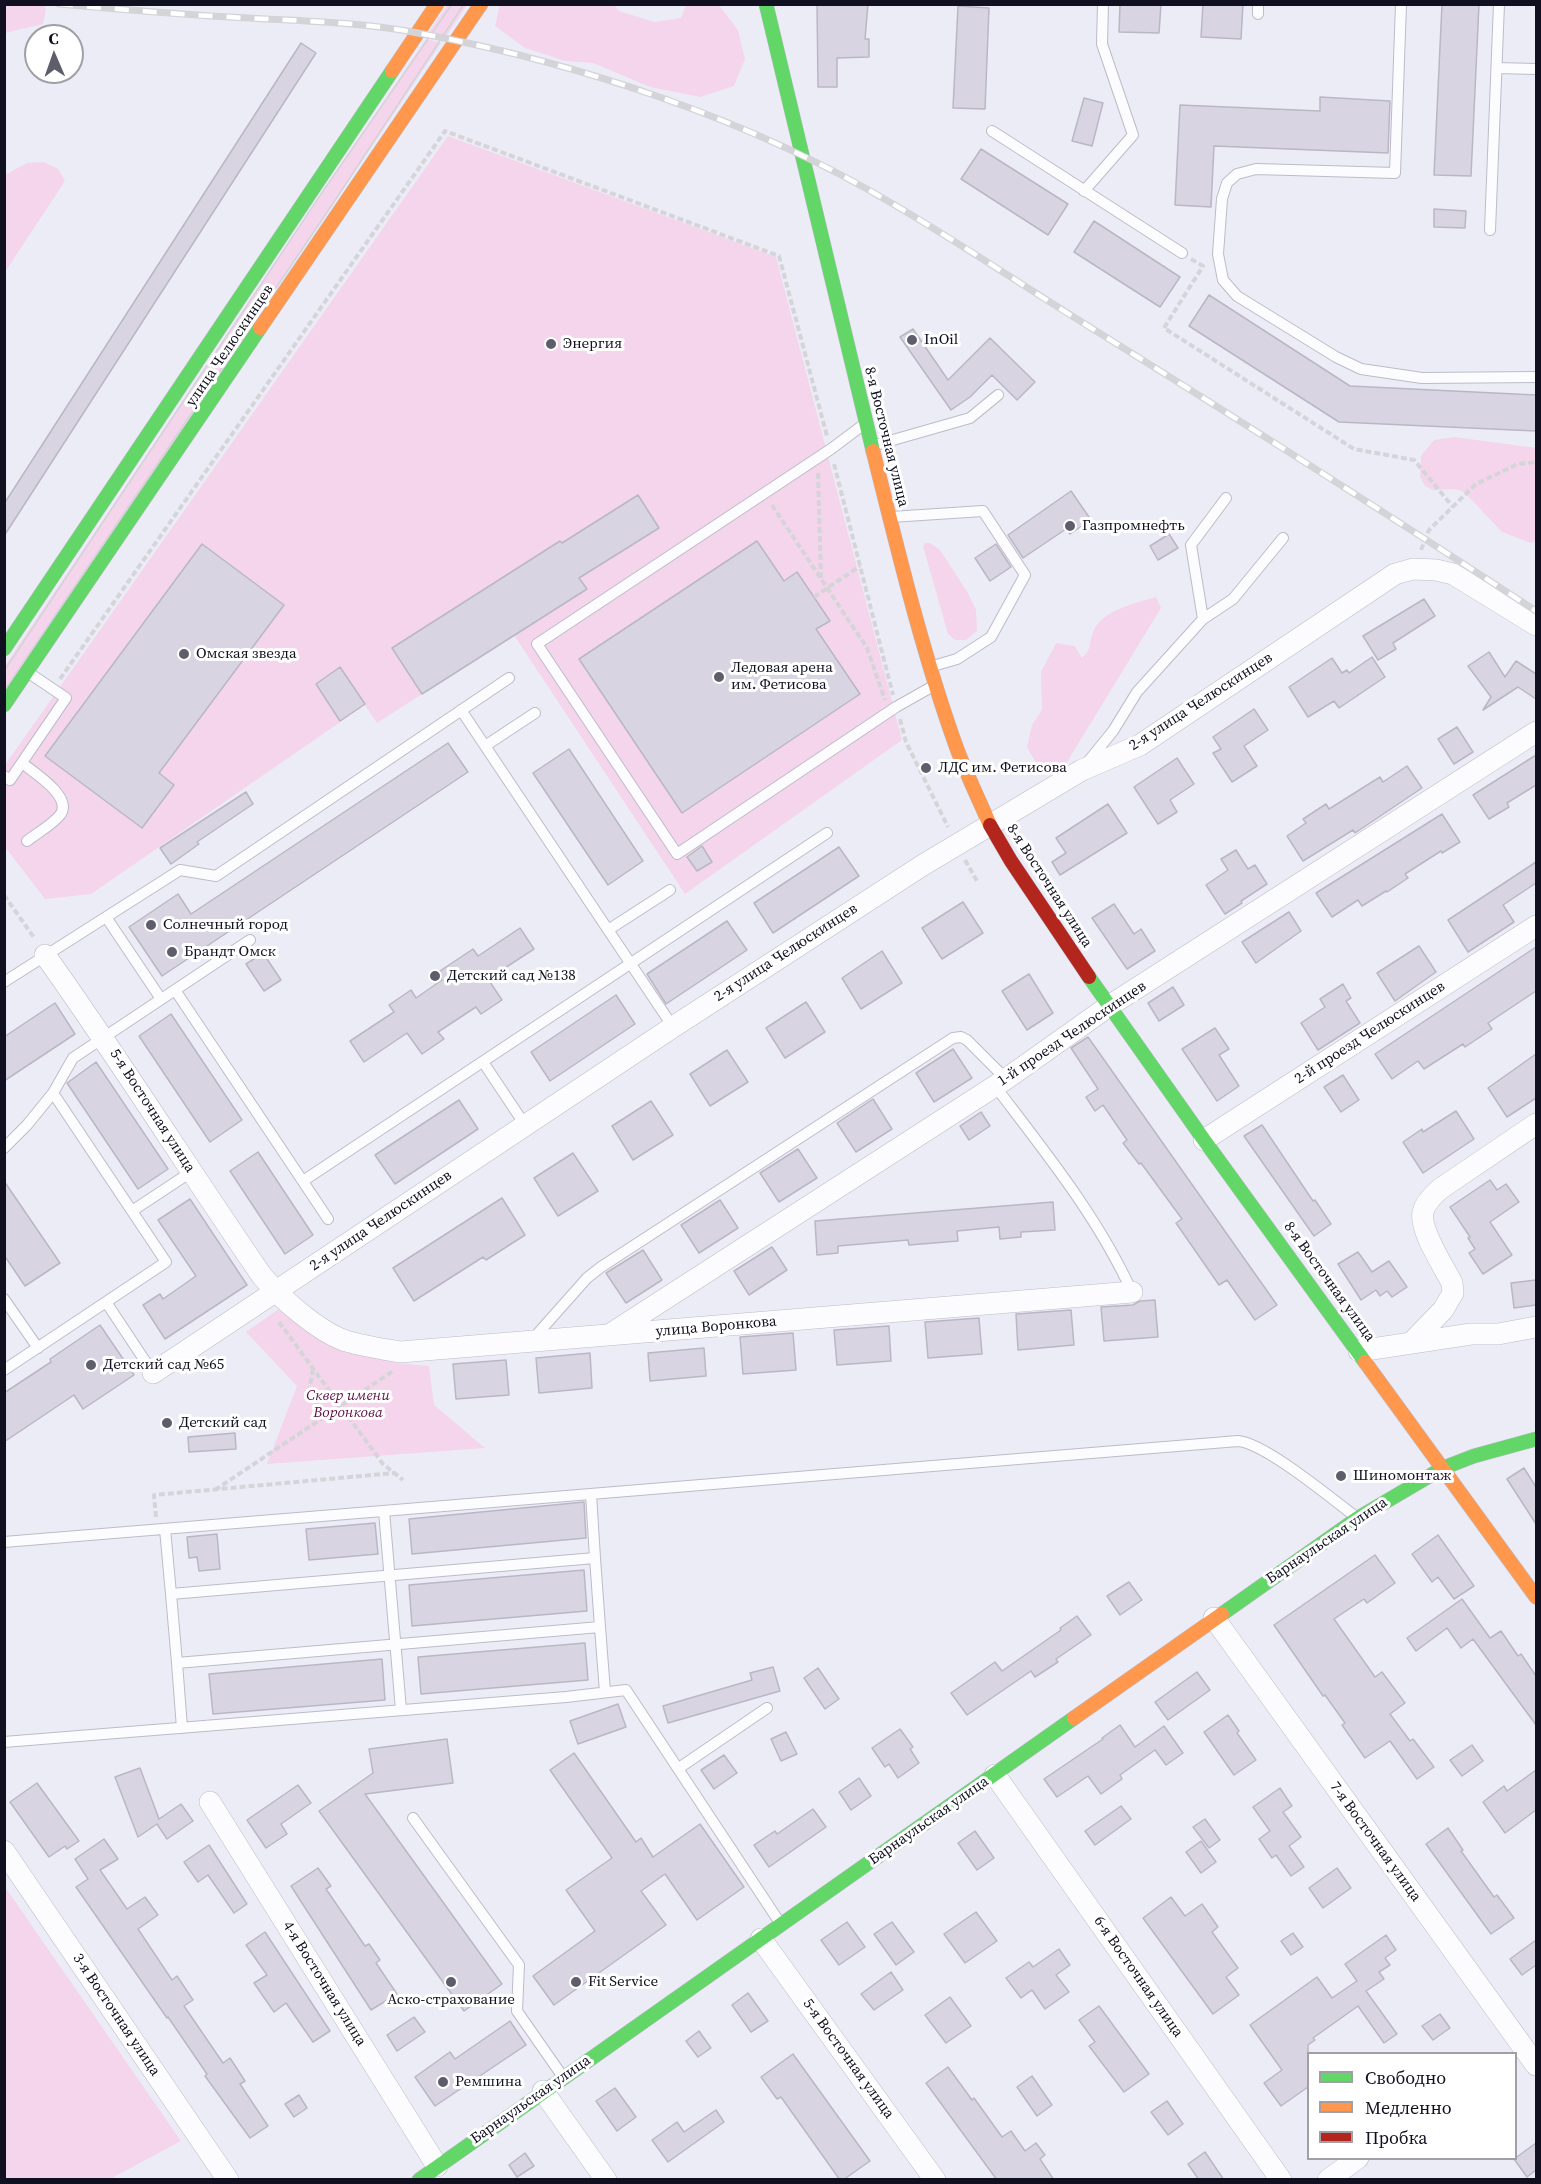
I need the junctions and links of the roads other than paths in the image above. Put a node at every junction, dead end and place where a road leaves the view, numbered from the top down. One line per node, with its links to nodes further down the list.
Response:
1 (437, 4): 22 (main road, улица Челюскинцев)
2 (481, 4): 24 (main road, улица Челюскинцев)
3 (766, 4): 15 (main road, 8-я Восточная улица)
4 (1103, 4): 10 (lane)
5 (1401, 4): 13 (lane)
6 (1499, 4): 7 (lane)
7 (1497, 68): 8 (lane); 11 (lane)
8 (1536, 69)
9 (992, 131): 10 (lane)
10 (1084, 191): 12 (lane)
11 (1490, 230)
12 (1182, 253)
13 (1536, 377)
14 (998, 395): 16 (lane)
15 (866, 423): 16 (main road, 8-я Восточная улица); 26 (lane)
16 (872, 446): 18 (main road, 8-я Восточная улица)
17 (1226, 498): 20 (lane)
18 (889, 517): 23 (main road, 8-я Восточная улица); 23 (lane)
19 (1283, 538): 20 (lane)
20 (1203, 619): 33 (lane)
21 (1536, 625): 33 (street, 2-я улица Челюскинцев)
22 (4, 649)
23 (930, 667): 26 (main road, 8-я Восточная улица)
24 (27, 672): 27 (main road, улица Челюскинцев); 32 (lane)
25 (509, 678): 28 (lane)
26 (936, 685): 35 (main road, 8-я Восточная улица)
27 (4, 705)
28 (461, 710): 31 (lane); 39 (lane)
29 (535, 713): 31 (lane)
30 (1536, 732): 48 (street, 1-й проезд Челюскинцев)
31 (485, 746): 41 (lane)
32 (22, 763): 34 (lane); 37 (lane)
33 (1082, 770): 35 (street, 2-я улица Челюскинцев)
34 (4, 776)
35 (990, 825): 48 (main road, 8-я Восточная улица); 49 (street, 2-я улица Челюскинцев)
36 (827, 833): 44 (lane)
37 (27, 841)
38 (670, 890): 41 (lane)
39 (106, 917): 43 (lane); 47 (lane)
40 (1536, 926): 56 (street, 2-й проезд Челюскинцев)
41 (608, 930): 44 (lane)
42 (250, 940): 46 (lane)
43 (45, 954): 45 (lane); 50 (street, 5-я Восточная улица)
44 (631, 963): 49 (lane); 51 (lane)
45 (4, 982)
46 (175, 990): 47 (lane); 59 (lane)
47 (161, 999): 50 (lane)
48 (1109, 1006): 52 (street, 1-й проезд Челюскинцев); 56 (main road, 8-я Восточная улица)
49 (673, 1027): 55 (street, 2-я улица Челюскинцев)
50 (104, 1037): 53 (lane); 58 (street, 5-я Восточная улица)
51 (483, 1062): 55 (lane); 59 (lane)
52 (1001, 1083): 62 (lane); 68 (street, 1-й проезд Челюскинцев); 69 (lane)
53 (53, 1093): 57 (lane); 60 (lane)
54 (1536, 1124): 70 (street)
55 (525, 1125): 63 (street, 2-я улица Челюскинцев)
56 (1204, 1140): 72 (main road, 8-я Восточная улица)
57 (4, 1148)
58 (191, 1172): 60 (lane); 63 (street, 5-я Восточная улица)
59 (303, 1181): 61 (lane)
60 (132, 1211): 65 (lane)
61 (328, 1219)
62 (1132, 1292): 68 (street, улица Воронкова)
63 (268, 1296): 66 (street, 5-я Восточная улица); 74 (street, 2-я улица Челюскинцев)
64 (4, 1299): 71 (lane)
65 (106, 1302): 71 (lane); 74 (lane)
66 (308, 1319): 69 (street, улица Воронкова)
67 (1536, 1327): 70 (street)
68 (608, 1336): 69 (street, улица Воронкова)
69 (531, 1342)
70 (1411, 1343): 72 (street)
71 (38, 1348): 73 (lane)
72 (1359, 1351): 76 (main road, 8-я Восточная улица)
73 (4, 1370)
74 (153, 1372)
75 (1536, 1439): 76 (main road, Барнаульская улица)
76 (1443, 1468): 79 (main road, Барнаульская улица); 85 (main road, 8-я Восточная улица)
77 (591, 1494): 78 (lane); 79 (lane); 82 (lane)
78 (384, 1511): 80 (lane); 83 (lane)
79 (1358, 1518): 86 (main road, Барнаульская улица)
80 (161, 1529): 81 (lane); 84 (lane)
81 (4, 1542)
82 (596, 1558): 83 (lane); 87 (lane)
83 (390, 1575): 84 (lane); 88 (lane)
84 (171, 1594): 89 (lane)
85 (1536, 1597)
86 (1214, 1618): 96 (main road, Барнаульская улица); 102 (street, 7-я Восточная улица)
87 (600, 1627): 88 (lane); 90 (lane)
88 (396, 1644): 89 (lane); 92 (lane)
89 (177, 1663): 93 (lane)
90 (605, 1692): 92 (lane); 95 (lane)
91 (767, 1708): 95 (lane)
92 (401, 1710): 93 (lane)
93 (182, 1728): 94 (lane)
94 (4, 1742)
95 (679, 1768): 100 (lane)
96 (995, 1775): 100 (main road, Барнаульская улица); 112 (street, 6-я Восточная улица)
97 (210, 1802): 107 (street, 4-я Восточная улица)
98 (413, 1818): 104 (lane)
99 (4, 1851): 108 (street, 3-я Восточная улица)
100 (781, 1924): 101 (main road, Барнаульская улица)
101 (761, 1939): 104 (main road, Барнаульская улица); 111 (street, 5-я Восточная улица)
102 (1524, 2045): 103 (street, 7-я Восточная улица)
103 (1536, 2065)
104 (563, 2077): 105 (main road, Барнаульская улица)
105 (543, 2091): 107 (main road, Барнаульская улица); 110 (street)
106 (1355, 2160): 113 (street)
107 (437, 2166): 109 (main road, Барнаульская улица)
108 (228, 2180)
109 (419, 2180)
110 (606, 2180)
111 (935, 2180)
112 (1281, 2180)
113 (1328, 2180)

